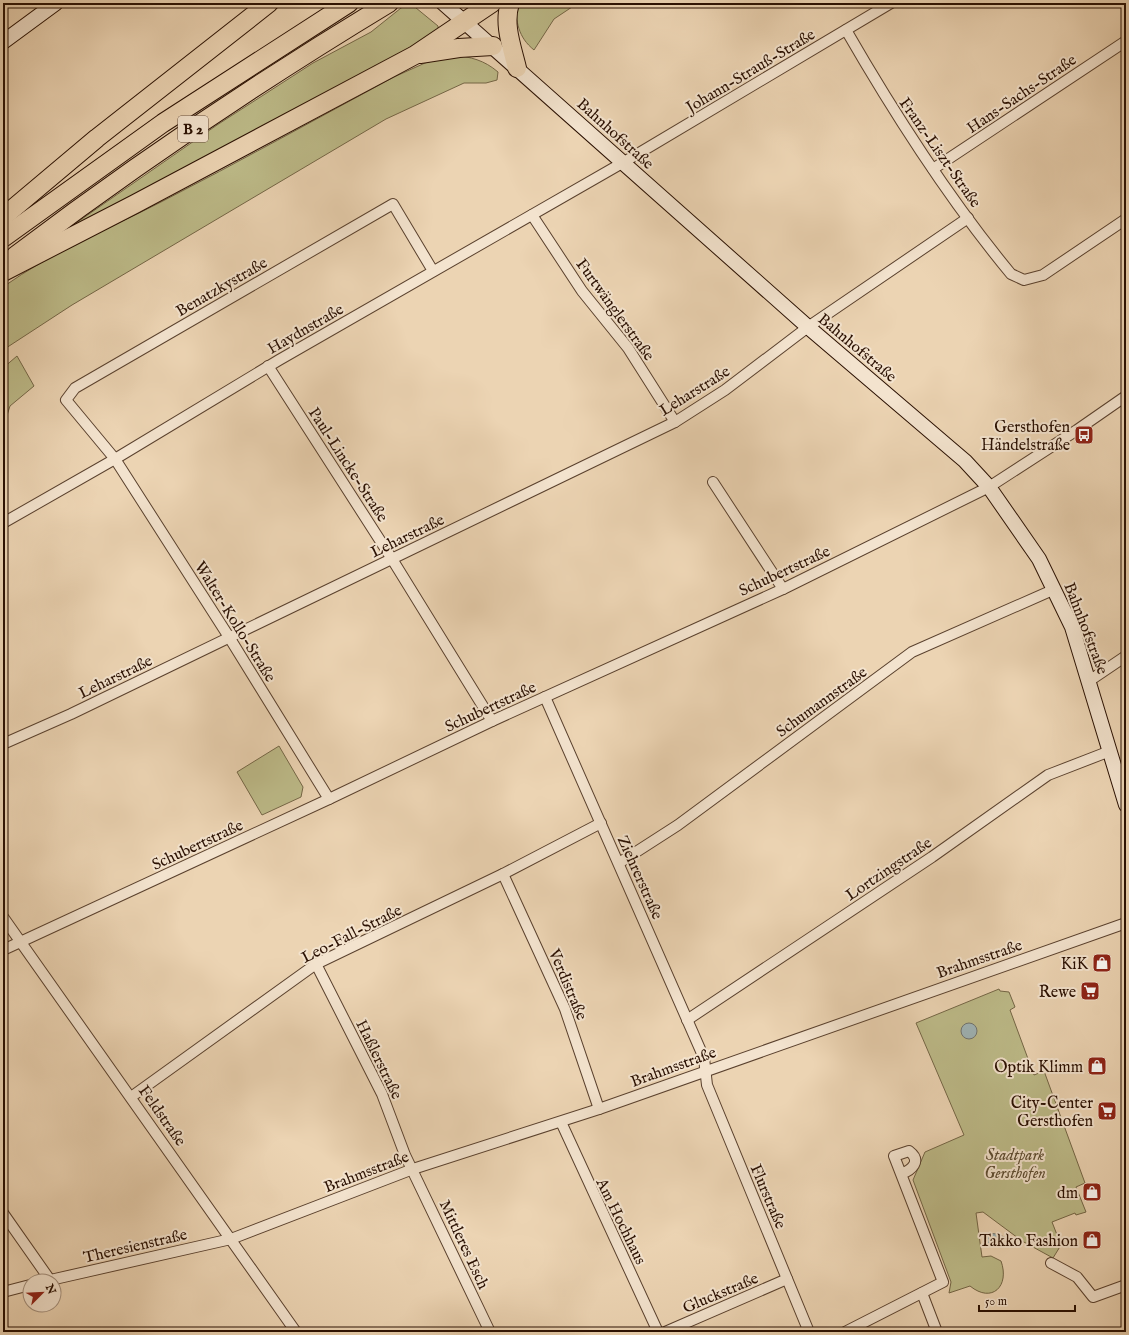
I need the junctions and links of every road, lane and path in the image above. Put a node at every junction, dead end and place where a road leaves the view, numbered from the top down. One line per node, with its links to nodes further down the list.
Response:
1 (56, 3): 12 (main road)
2 (269, 3): 19 (highway)
3 (349, 3): 22 (highway, B 2)
4 (389, 3): 23 (highway, B 2)
5 (492, 3): 9 (highway)
6 (510, 3): 15 (highway)
7 (891, 3): 10 (street, Johann-Strauß-Straße)
8 (446, 5): 9 (main road, Bahnhofstraße)
9 (464, 21): 13 (main road, Bahnhofstraße); 14 (highway)
10 (846, 30): 16 (street, Johann-Strauß-Straße); 17 (street, Franz-Liszt-Straße)
11 (1126, 41): 17 (street, Hans-Sachs-Straße)
12 (3, 42)
13 (493, 46): 14 (highway); 15 (main road, Bahnhofstraße)
14 (415, 55): 25 (highway)
15 (517, 68): 16 (main road, Bahnhofstraße)
16 (624, 162): 18 (street, Haydnstraße); 26 (main road, Bahnhofstraße)
17 (932, 170): 20 (street, Franz-Liszt-Straße)
18 (532, 215): 24 (street, Haydnstraße); 29 (street, Furtwänglerstraße)
19 (3, 217)
20 (968, 218): 21 (street, Franz-Liszt-Straße); 26 (street, Leharstraße)
21 (1126, 219)
22 (3, 238)
23 (3, 265)
24 (433, 271): 27 (street, Haydnstraße); 30 (street, Benatzkystraße)
25 (3, 272)
26 (808, 327): 29 (street, Leharstraße); 32 (main road, Bahnhofstraße)
27 (268, 366): 30 (street, Haydnstraße); 34 (street, Paul-Lincke-Straße)
28 (1126, 396): 32 (street, Schubertstraße)
29 (675, 422): 34 (street, Leharstraße)
30 (115, 459): 33 (street, Haydnstraße); 37 (street, Walter-Kollo-Straße)
31 (713, 482): 35 (street)
32 (989, 488): 35 (street, Schubertstraße); 36 (main road, Bahnhofstraße)
33 (3, 523)
34 (392, 559): 37 (street, Leharstraße); 41 (street, Paul-Lincke-Straße)
35 (783, 589): 40 (street, Schubertstraße)
36 (1055, 589): 39 (main road, Bahnhofstraße); 47 (street, Schumannstraße)
37 (229, 637): 42 (street, Leharstraße); 44 (street, Walter-Kollo-Straße)
38 (1126, 656): 39 (street)
39 (1089, 681): 43 (main road, Bahnhofstraße)
40 (545, 697): 41 (street, Schubertstraße); 46 (street, Ziehrerstraße)
41 (492, 721): 44 (street, Schubertstraße)
42 (3, 744)
43 (1110, 751): 45 (main road, Bahnhofstraße); 54 (street, Lortzingstraße)
44 (329, 799): 51 (street, Schubertstraße)
45 (1126, 804)
46 (601, 823): 47 (street, Ziehrerstraße); 48 (street, Leo-Fall-Straße)
47 (619, 862): 54 (street, Ziehrerstraße)
48 (504, 874): 53 (street, Leo-Fall-Straße); 57 (street, Verdistraße)
49 (3, 917): 51 (street, Feldstraße)
50 (1126, 923): 55 (street, Brahmsstraße)
51 (21, 943): 52 (street, Schubertstraße); 56 (street, Feldstraße)
52 (3, 950)
53 (316, 964): 56 (street, Leo-Fall-Straße); 59 (street, Haßlerstraße)
54 (687, 1020): 55 (street, Ziehrerstraße)
55 (706, 1070): 57 (street, Brahmsstraße); 66 (street, Flurstraße)
56 (131, 1097): 62 (street, Feldstraße)
57 (599, 1109): 58 (street, Brahmsstraße)
58 (561, 1122): 59 (street, Brahmsstraße); 73 (street, Am Hochhaus)
59 (413, 1169): 62 (street, Brahmsstraße); 72 (street, Mittleres Esch)
60 (901, 1174): 60 (street); 70 (street)
61 (3, 1213): 64 (street)
62 (231, 1239): 65 (street, Theresienstraße); 71 (street, Feldstraße)
63 (1051, 1263): 67 (street)
64 (43, 1273)
65 (62, 1277)
66 (787, 1279): 74 (street, Gluckstraße); 75 (street, Flurstraße)
67 (1126, 1285)
68 (22, 1287): 69 (street)
69 (3, 1292)
70 (922, 1293): 76 (street); 77 (street)
71 (296, 1332)
72 (490, 1332)
73 (658, 1332)
74 (665, 1332)
75 (809, 1332)
76 (845, 1332)
77 (937, 1332)

